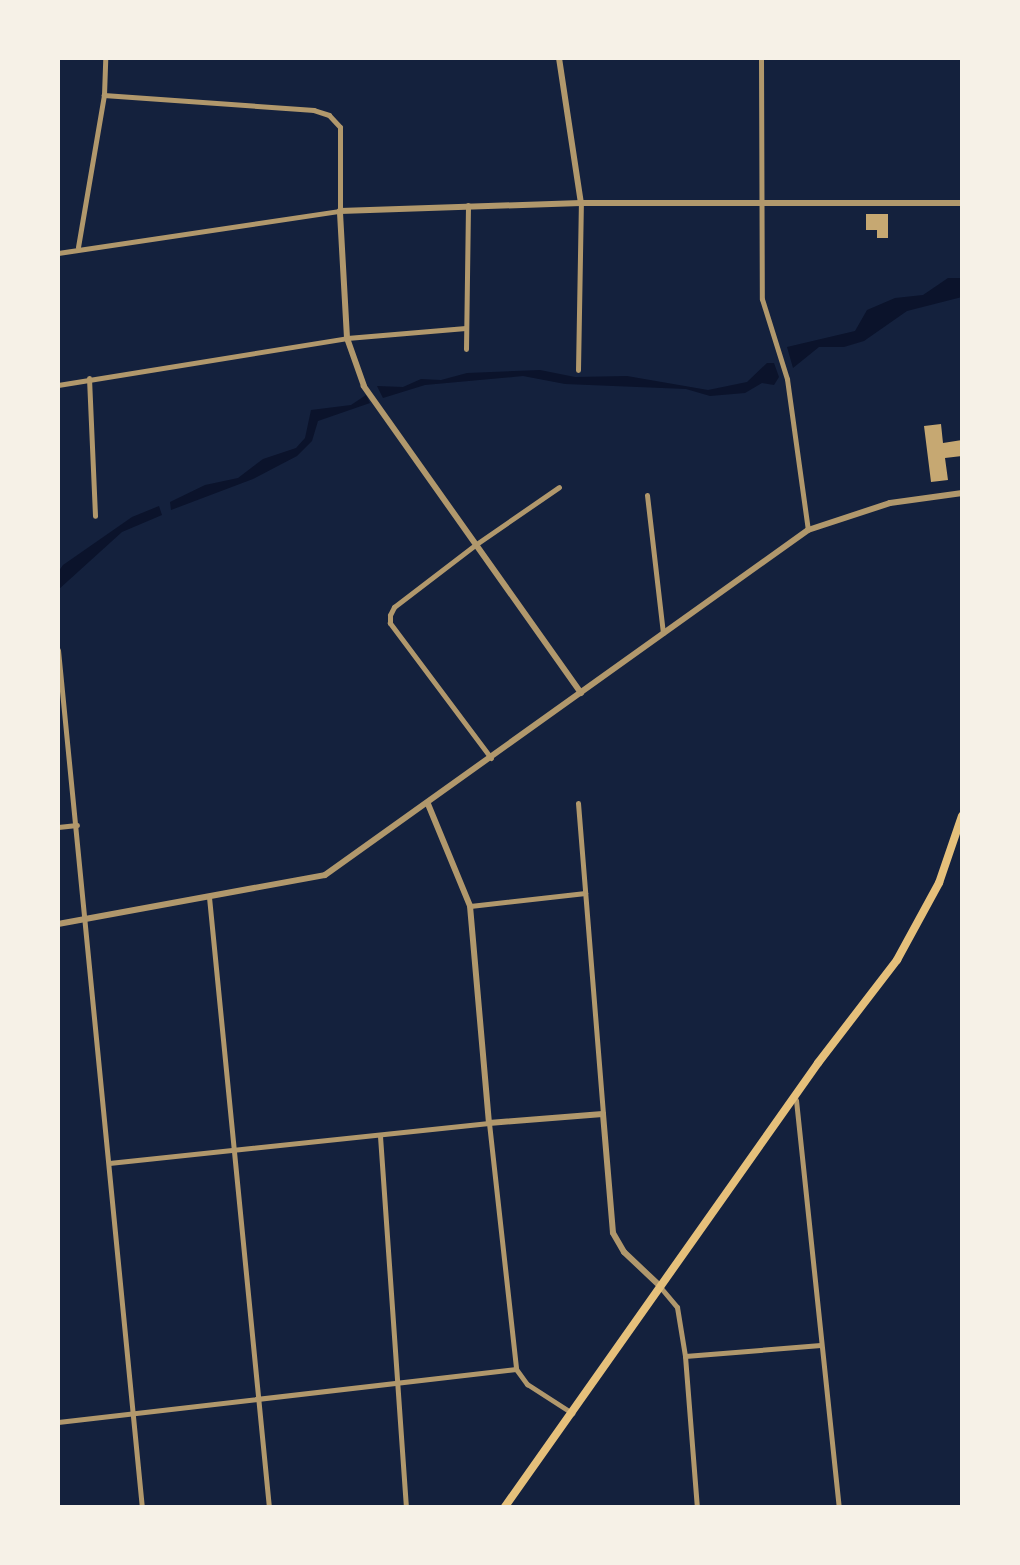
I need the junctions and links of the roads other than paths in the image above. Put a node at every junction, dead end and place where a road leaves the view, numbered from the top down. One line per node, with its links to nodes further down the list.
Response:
1 (105, 58): 4 (street)
2 (559, 58): 6 (street)
3 (761, 58): 7 (street)
4 (104, 95): 9 (street); 10 (street)
5 (962, 202): 7 (street)
6 (580, 203): 7 (street); 8 (street); 15 (street)
7 (761, 203): 22 (street)
8 (468, 205): 9 (street); 12 (street)
9 (340, 211): 10 (street); 13 (street)
10 (78, 249): 11 (street)
11 (58, 253)
12 (466, 328): 13 (street); 14 (street)
13 (347, 338): 16 (street); 23 (street)
14 (466, 349)
15 (578, 370)
16 (89, 378): 17 (street); 21 (street)
17 (58, 385)
18 (559, 488): 23 (street)
19 (962, 494): 22 (street)
20 (646, 495): 24 (street)
21 (94, 516)
22 (808, 530): 24 (street)
23 (475, 545): 26 (street); 28 (street)
24 (663, 633): 26 (street)
25 (58, 650): 27 (street)
26 (581, 694): 28 (street)
27 (61, 711): 32 (street)
28 (490, 758): 30 (street)
29 (578, 803): 34 (street)
30 (428, 804): 35 (street); 36 (street)
31 (962, 816): 39 (main road)
32 (78, 825): 33 (street); 37 (street)
33 (58, 827)
34 (586, 893): 36 (street); 40 (street)
35 (209, 898): 37 (street); 43 (street)
36 (470, 906): 41 (street)
37 (87, 918): 38 (street); 44 (street)
38 (58, 924)
39 (796, 1100): 45 (main road); 46 (street)
40 (603, 1114): 41 (street); 45 (street)
41 (489, 1123): 42 (street); 48 (street)
42 (380, 1136): 43 (street); 49 (street)
43 (235, 1150): 44 (street); 50 (street)
44 (109, 1163): 51 (street)
45 (661, 1288): 47 (street); 52 (main road)
46 (822, 1345): 47 (street); 61 (street)
47 (685, 1356): 60 (street)
48 (516, 1370): 49 (street); 52 (street)
49 (398, 1380): 50 (street); 57 (street)
50 (260, 1399): 51 (street); 56 (street)
51 (133, 1411): 53 (street); 55 (street)
52 (573, 1413): 54 (main road)
53 (58, 1422)
54 (513, 1496): 58 (main road); 59 (street)
55 (142, 1508)
56 (269, 1508)
57 (406, 1508)
58 (504, 1508)
59 (514, 1508)
60 (697, 1508)
61 (839, 1508)

